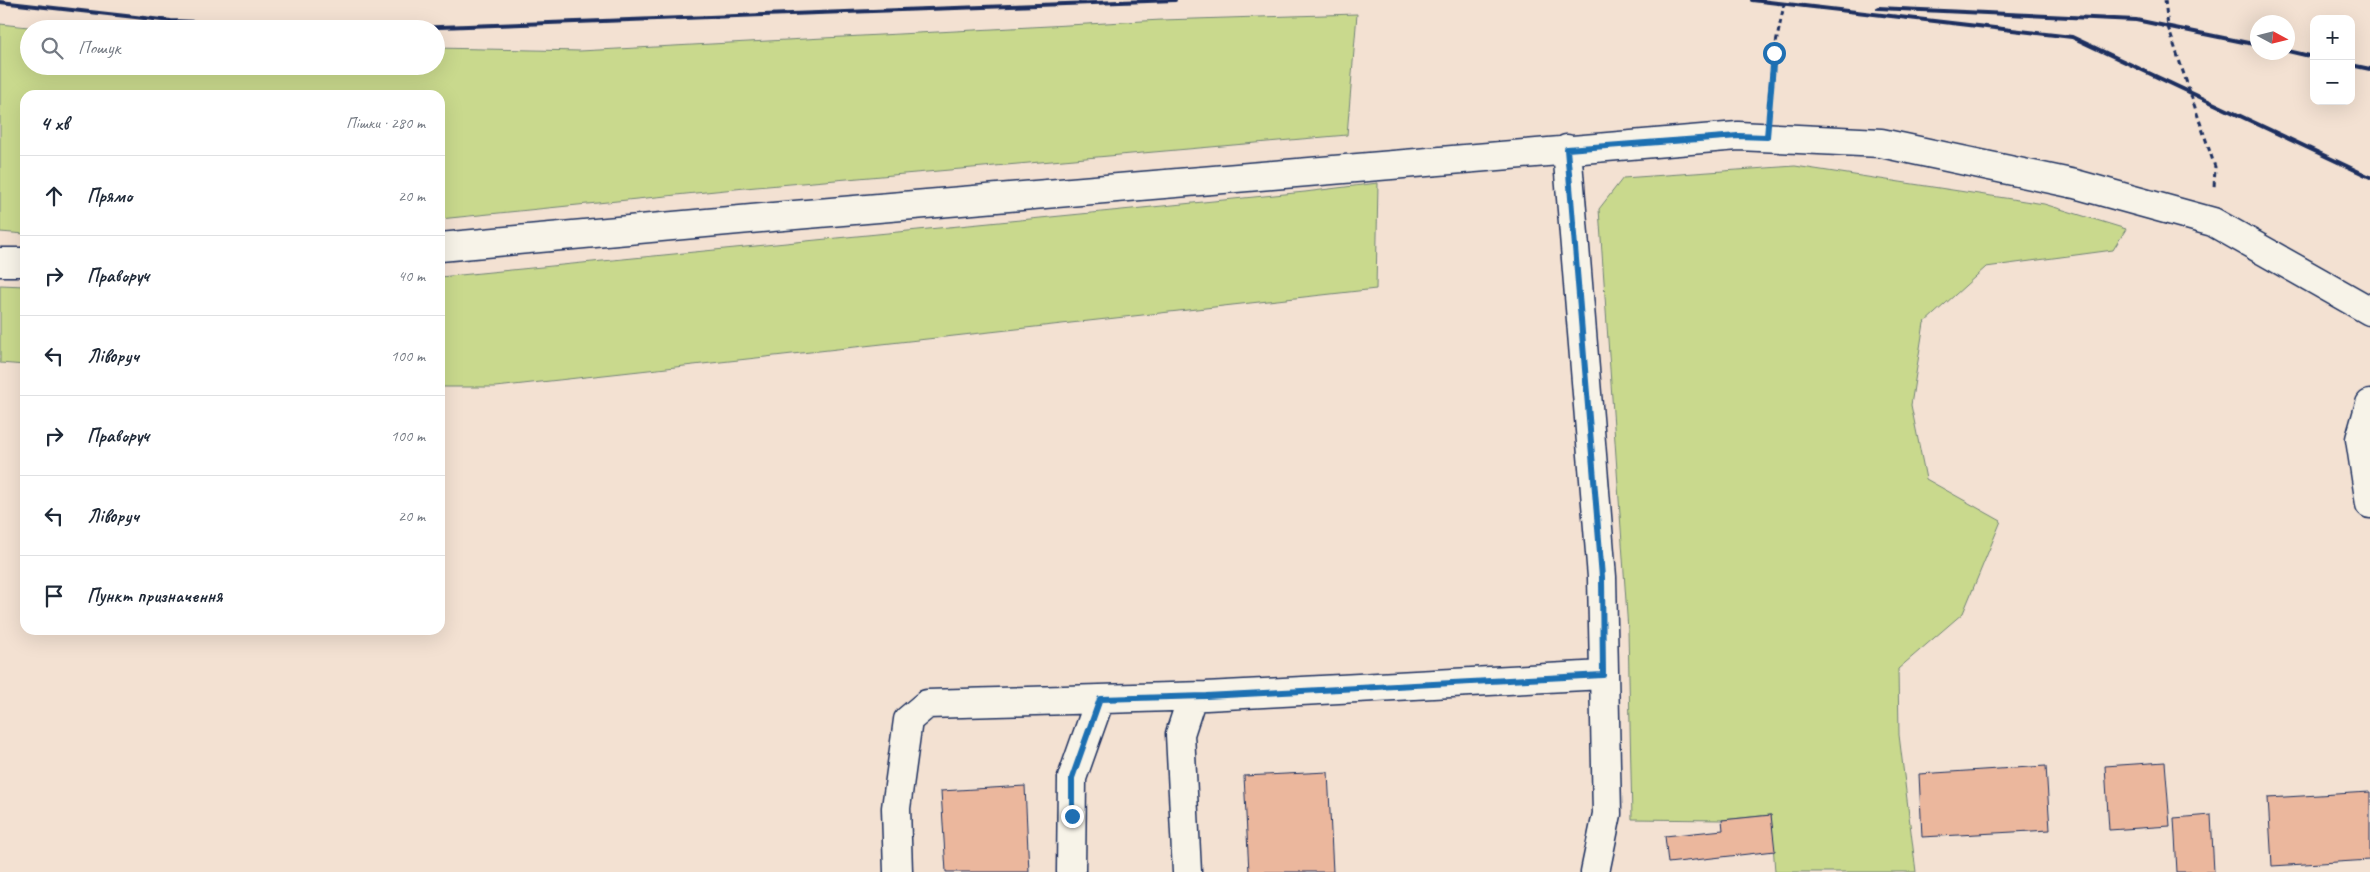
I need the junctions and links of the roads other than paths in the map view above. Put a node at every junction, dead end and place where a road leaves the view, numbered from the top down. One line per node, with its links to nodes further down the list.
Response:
1 (1567, 149): 2 (street); 5 (street); 8 (street)
2 (445, 247)
3 (0, 262): 4 (street)
4 (20, 262)
5 (2370, 311)
6 (2370, 404): 7 (street)
7 (2370, 504)
8 (1603, 675): 9 (street); 14 (street)
9 (1192, 697): 10 (street); 13 (street)
10 (1100, 699): 11 (street); 12 (street)
11 (898, 872)
12 (1072, 872)
13 (1187, 872)
14 (1595, 872)

